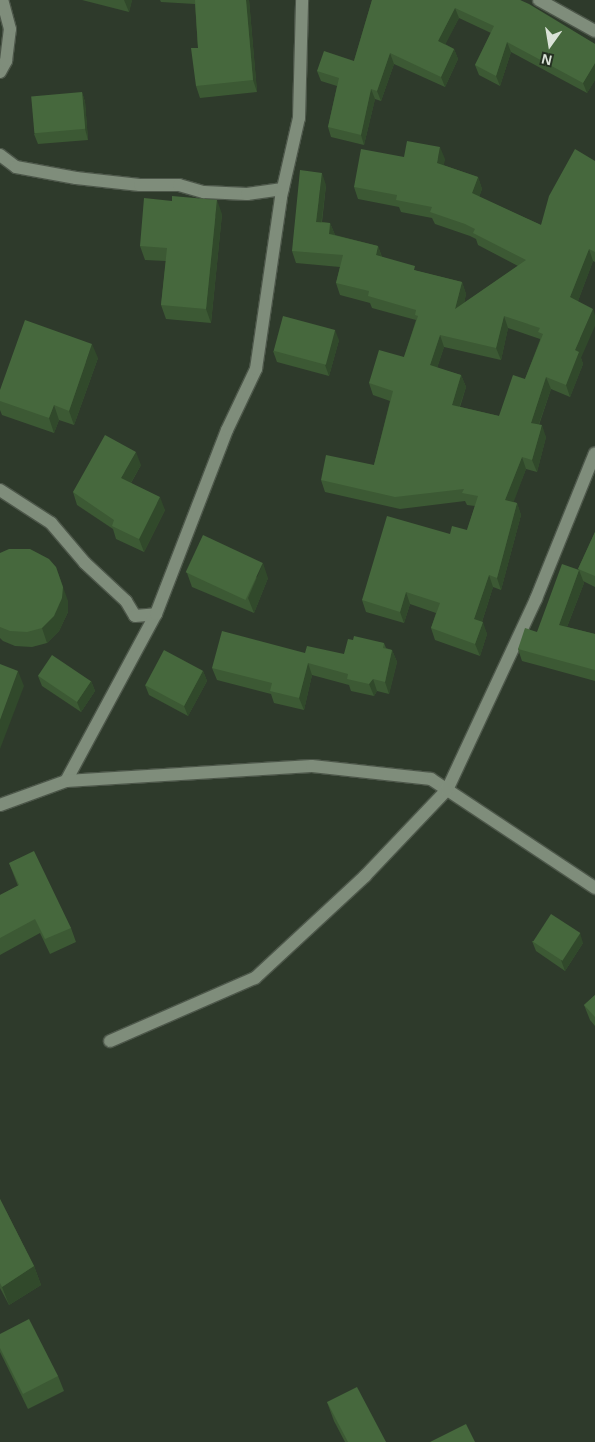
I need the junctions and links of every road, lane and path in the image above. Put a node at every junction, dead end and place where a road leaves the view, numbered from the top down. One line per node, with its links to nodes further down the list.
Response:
1 (2, 0): 5 (street)
2 (302, 0): 7 (street)
3 (540, 0): 4 (street)
4 (595, 31)
5 (0, 72)
6 (0, 155): 7 (street)
7 (283, 189): 10 (street)
8 (595, 453): 12 (street)
9 (0, 490): 10 (street)
10 (156, 614): 11 (street)
11 (66, 781): 12 (street); 13 (street)
12 (448, 790): 14 (street); 15 (street)
13 (0, 805)
14 (595, 888)
15 (110, 1041)

